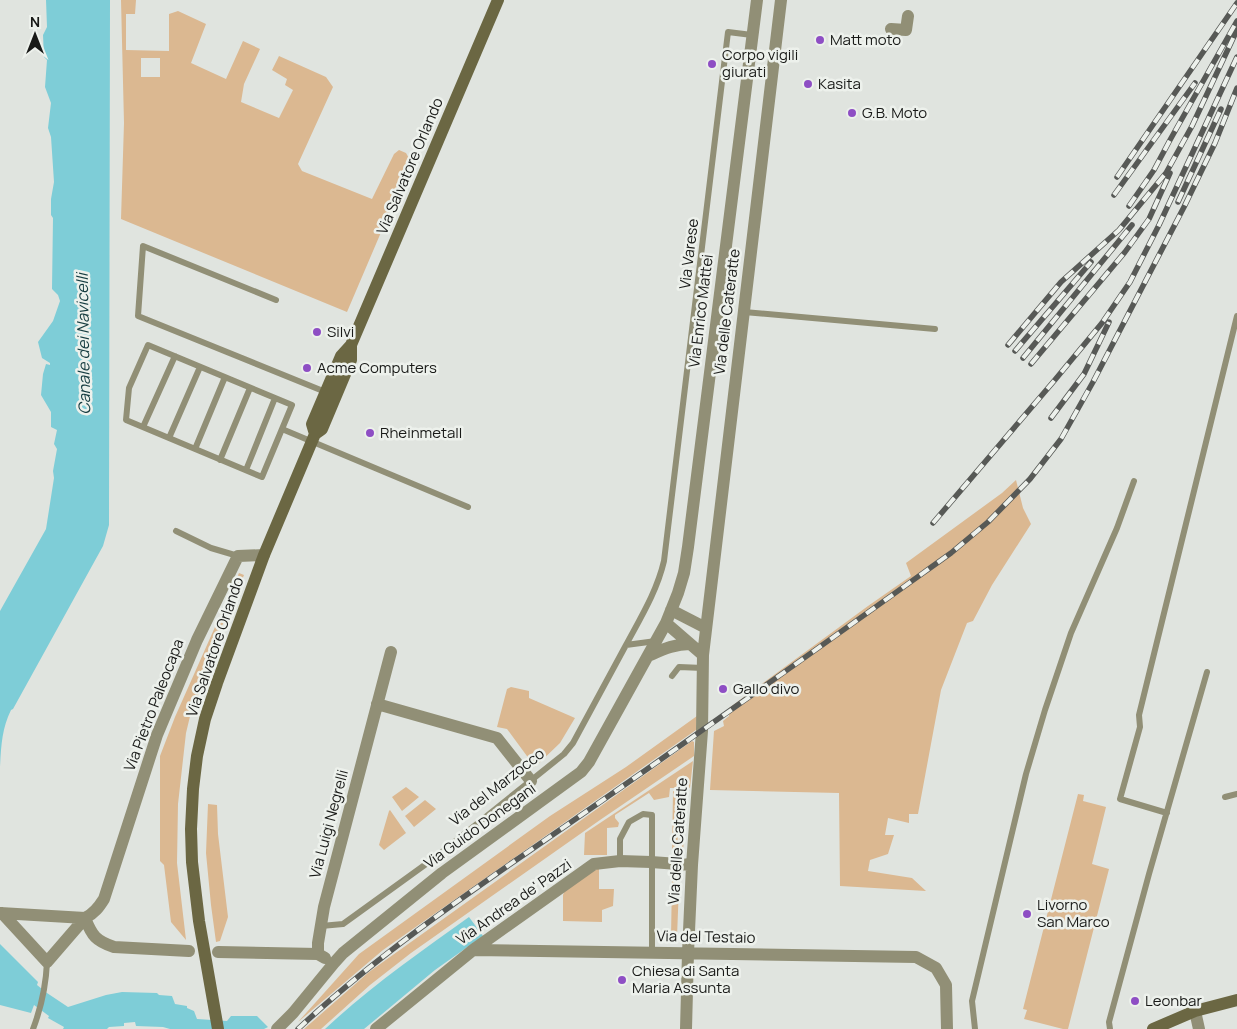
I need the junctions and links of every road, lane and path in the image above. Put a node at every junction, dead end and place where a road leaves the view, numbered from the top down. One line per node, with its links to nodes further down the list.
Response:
1 (498, 0): 15 (main road, Via Salvatore Orlando)
2 (757, 0): 6 (street, Via Enrico Mattei)
3 (781, 0): 8 (street, Via delle Cateratte)
4 (908, 16): 5 (street)
5 (891, 29)
6 (752, 35): 29 (street, Via Enrico Mattei); 34 (lane, Via Varese)
7 (276, 300): 15 (lane)
8 (744, 312): 10 (lane); 31 (street, Via delle Cateratte)
9 (1237, 316): 45 (lane)
10 (935, 329)
11 (175, 356): 12 (lane); 17 (lane); 17 (lane)
12 (200, 367): 13 (lane); 19 (lane)
13 (225, 377): 14 (lane); 21 (lane)
14 (250, 388): 16 (lane); 22 (lane)
15 (331, 394): 20 (main road, Via Salvatore Orlando)
16 (275, 398): 18 (lane); 23 (lane)
17 (143, 427): 19 (lane)
18 (282, 429): 20 (lane); 23 (lane)
19 (169, 438): 21 (lane)
20 (313, 438): 25 (lane); 27 (main road, Via Salvatore Orlando)
21 (195, 449): 22 (lane)
22 (220, 460): 23 (lane)
23 (246, 470)
24 (1134, 481): 68 (lane)
25 (468, 507)
26 (176, 531): 28 (lane)
27 (264, 555): 28 (street); 63 (main road, Via Salvatore Orlando)
28 (238, 556): 50 (street, Via Pietro Paleocapa)
29 (671, 610): 30 (street, Via Enrico Mattei); 31 (street)
30 (666, 623): 32 (street, Via Guido Donegani); 33 (street)
31 (706, 628): 36 (street, Via delle Cateratte)
32 (656, 641): 34 (lane); 37 (street, Via Guido Donegani)
33 (690, 644): 36 (street); 37 (street)
34 (626, 645): 42 (lane, Via del Marzocco)
35 (391, 652): 41 (street, Via Luigi Negrelli)
36 (703, 655): 38 (street, Via delle Cateratte)
37 (648, 656): 59 (street, Via Guido Donegani)
38 (703, 668): 40 (lane); 48 (street, Via delle Cateratte)
39 (1207, 672): 45 (lane)
40 (672, 676)
41 (377, 704): 42 (street); 51 (street, Via Luigi Negrelli)
42 (531, 781): 51 (lane, Via del Marzocco)
43 (1237, 794): 44 (lane)
44 (1225, 797)
45 (1167, 813): 69 (lane)
46 (620, 861): 47 (street, Via Andrea de' Pazzi); 47 (lane); 52 (street, Via Andrea de' Pazzi)
47 (652, 862): 48 (street, Via Andrea de' Pazzi); 55 (lane)
48 (692, 865): 56 (street, Via delle Cateratte)
49 (1, 913): 50 (street); 58 (street)
50 (85, 918): 53 (street); 58 (street)
51 (321, 926): 57 (street, Via Luigi Negrelli)
52 (472, 950): 55 (street, Via del Testaio); 65 (street, Via Andrea de' Pazzi)
53 (188, 951)
54 (218, 952): 57 (street)
55 (652, 953): 56 (street, Via del Testaio)
56 (688, 953): 66 (street, Via delle Cateratte); 67 (street, Via del Testaio)
57 (318, 954): 59 (street)
58 (47, 962): 62 (lane)
59 (334, 963): 64 (street, Via Guido Donegani)
60 (1237, 1000): 61 (main road)
61 (1195, 1011): 70 (main road); 71 (street)
62 (33, 1029)
63 (218, 1029)
64 (277, 1029)
65 (376, 1029)
66 (686, 1029)
67 (947, 1029)
68 (975, 1029)
69 (1110, 1029)
70 (1153, 1029)
71 (1199, 1029)

